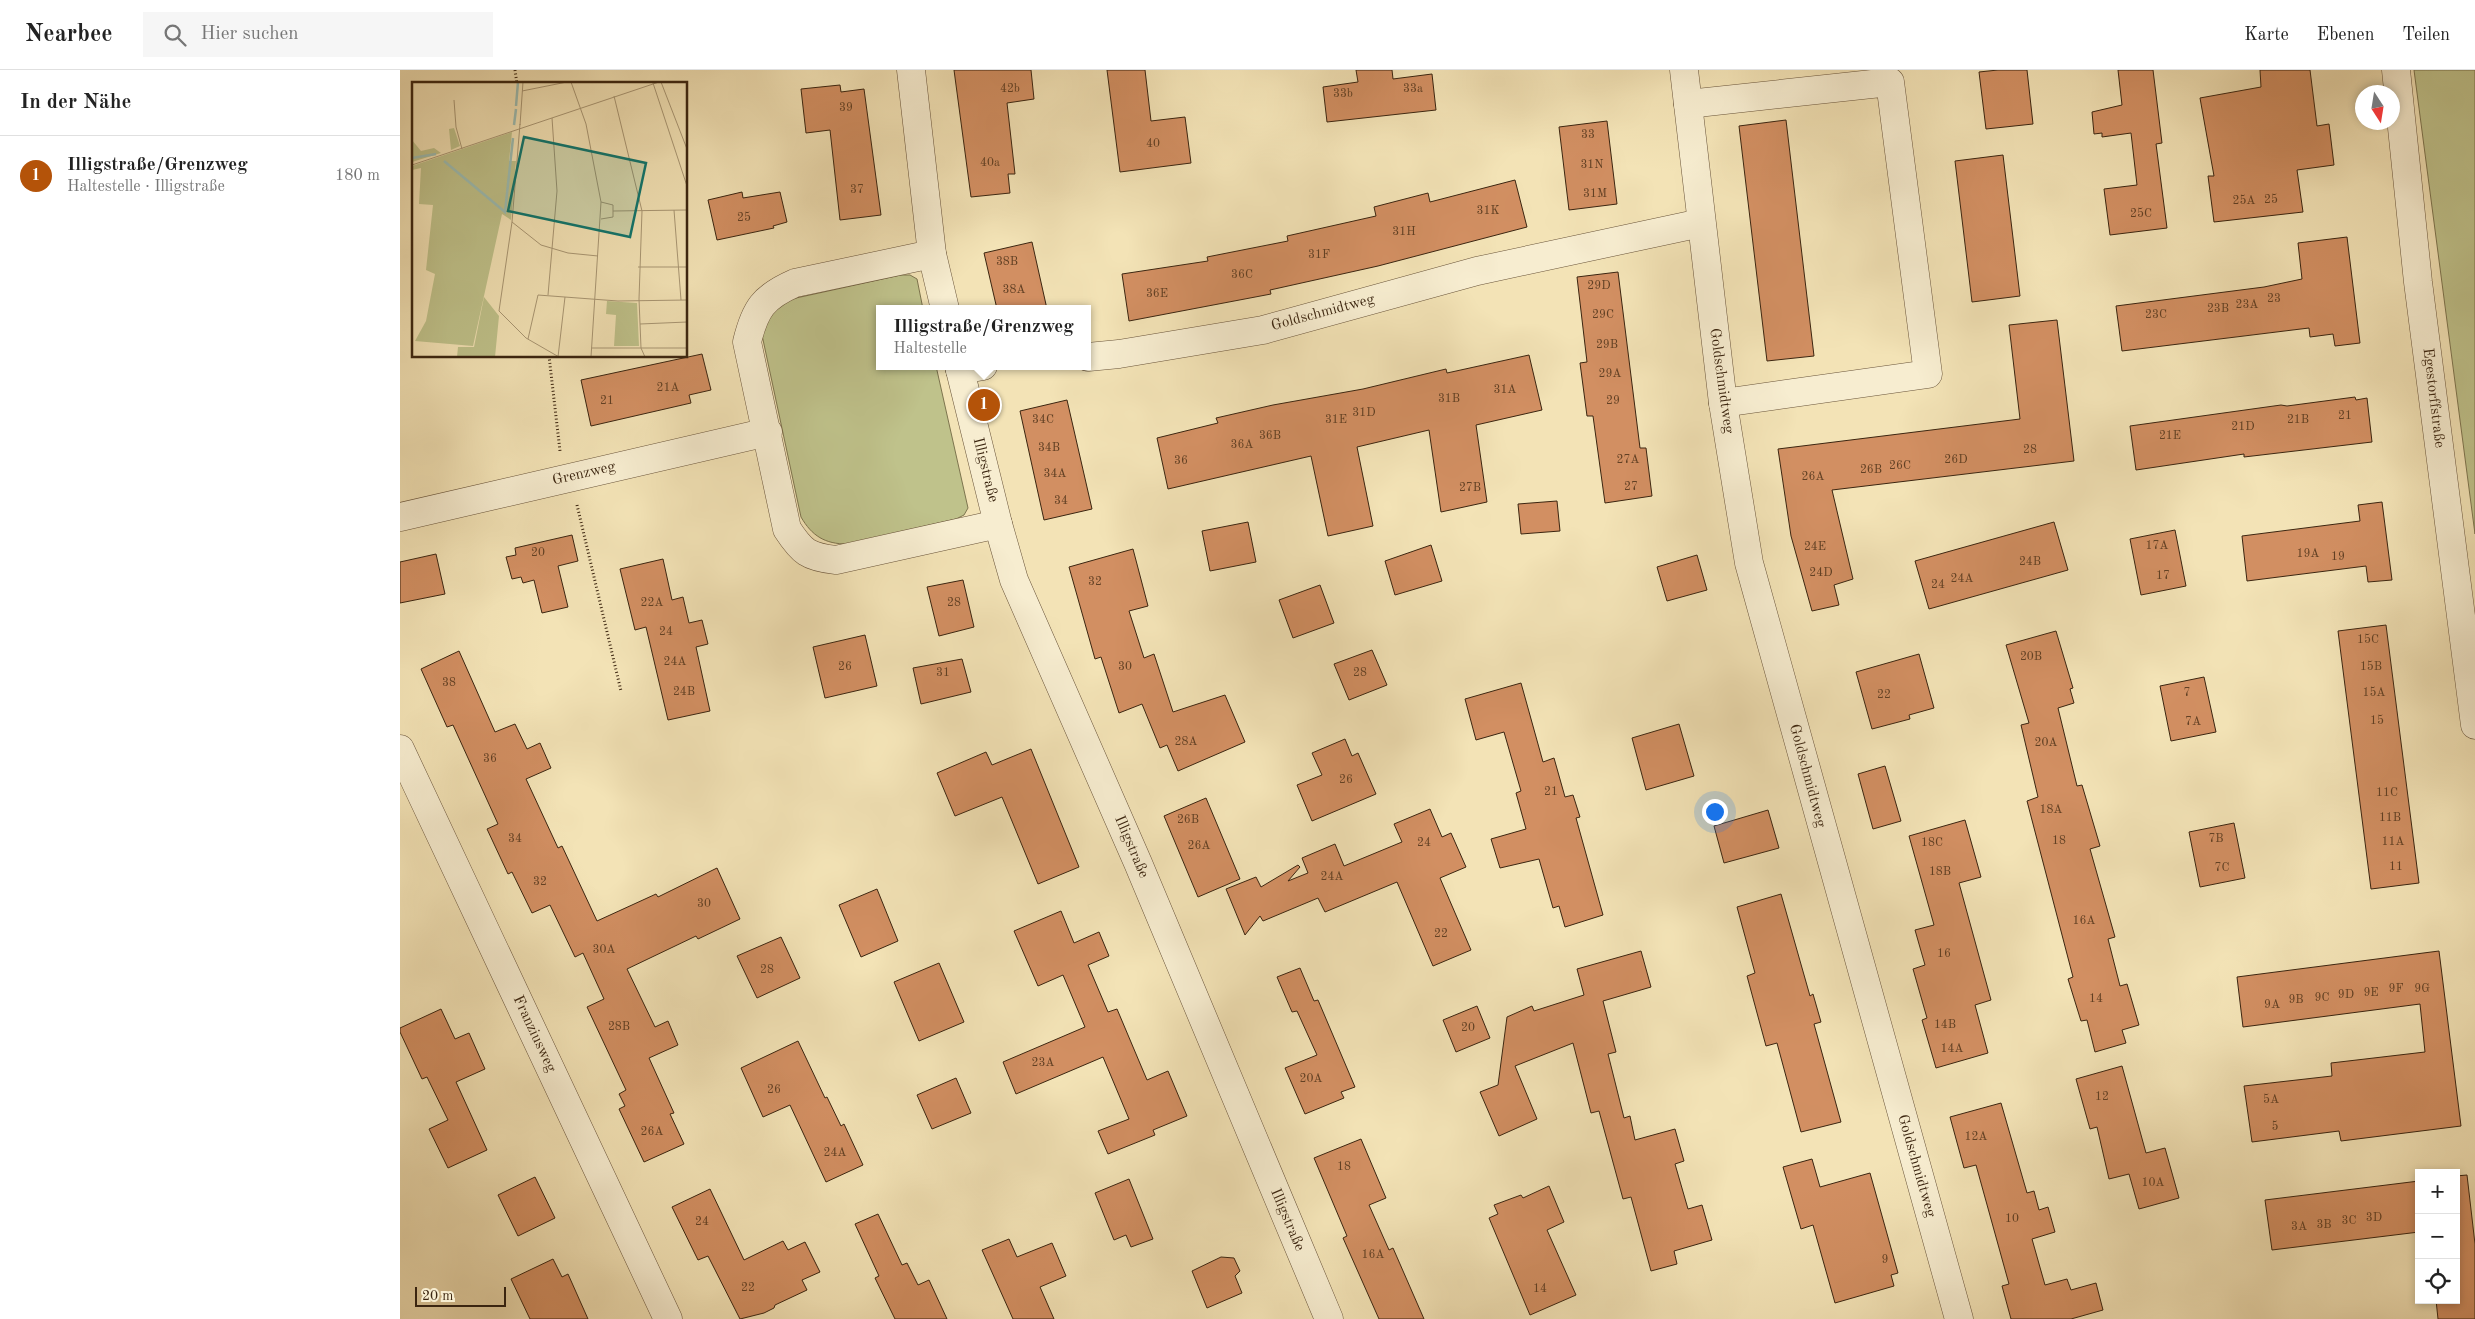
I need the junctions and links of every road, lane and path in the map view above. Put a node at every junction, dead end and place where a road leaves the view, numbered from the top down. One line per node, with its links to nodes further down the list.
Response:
1 (911, 70): 6 (street)
2 (1684, 70): 4 (street, Goldschmidtweg)
3 (2396, 70): 18 (street, Egestorffstraße)
4 (1688, 104): 5 (street, Goldschmidtweg); 11 (street)
5 (1701, 223): 8 (street, Goldschmidtweg); 11 (street, Goldschmidtweg)
6 (932, 254): 7 (street); 12 (street)
7 (944, 305)
8 (1091, 357)
9 (549, 358): 13 (path)
10 (967, 370): 16 (street, Illigstraße)
11 (1723, 403): 22 (street, Goldschmidtweg)
12 (768, 432): 13 (street, Grenzweg); 16 (street)
13 (566, 479): 15 (street, Grenzweg)
14 (576, 504): 17 (path)
15 (400, 517)
16 (998, 524): 21 (street, Illigstraße)
17 (621, 691)
18 (2475, 725)
19 (400, 749): 20 (street, Franziusweg)
20 (668, 1319)
21 (1329, 1319)
22 (1959, 1319)

